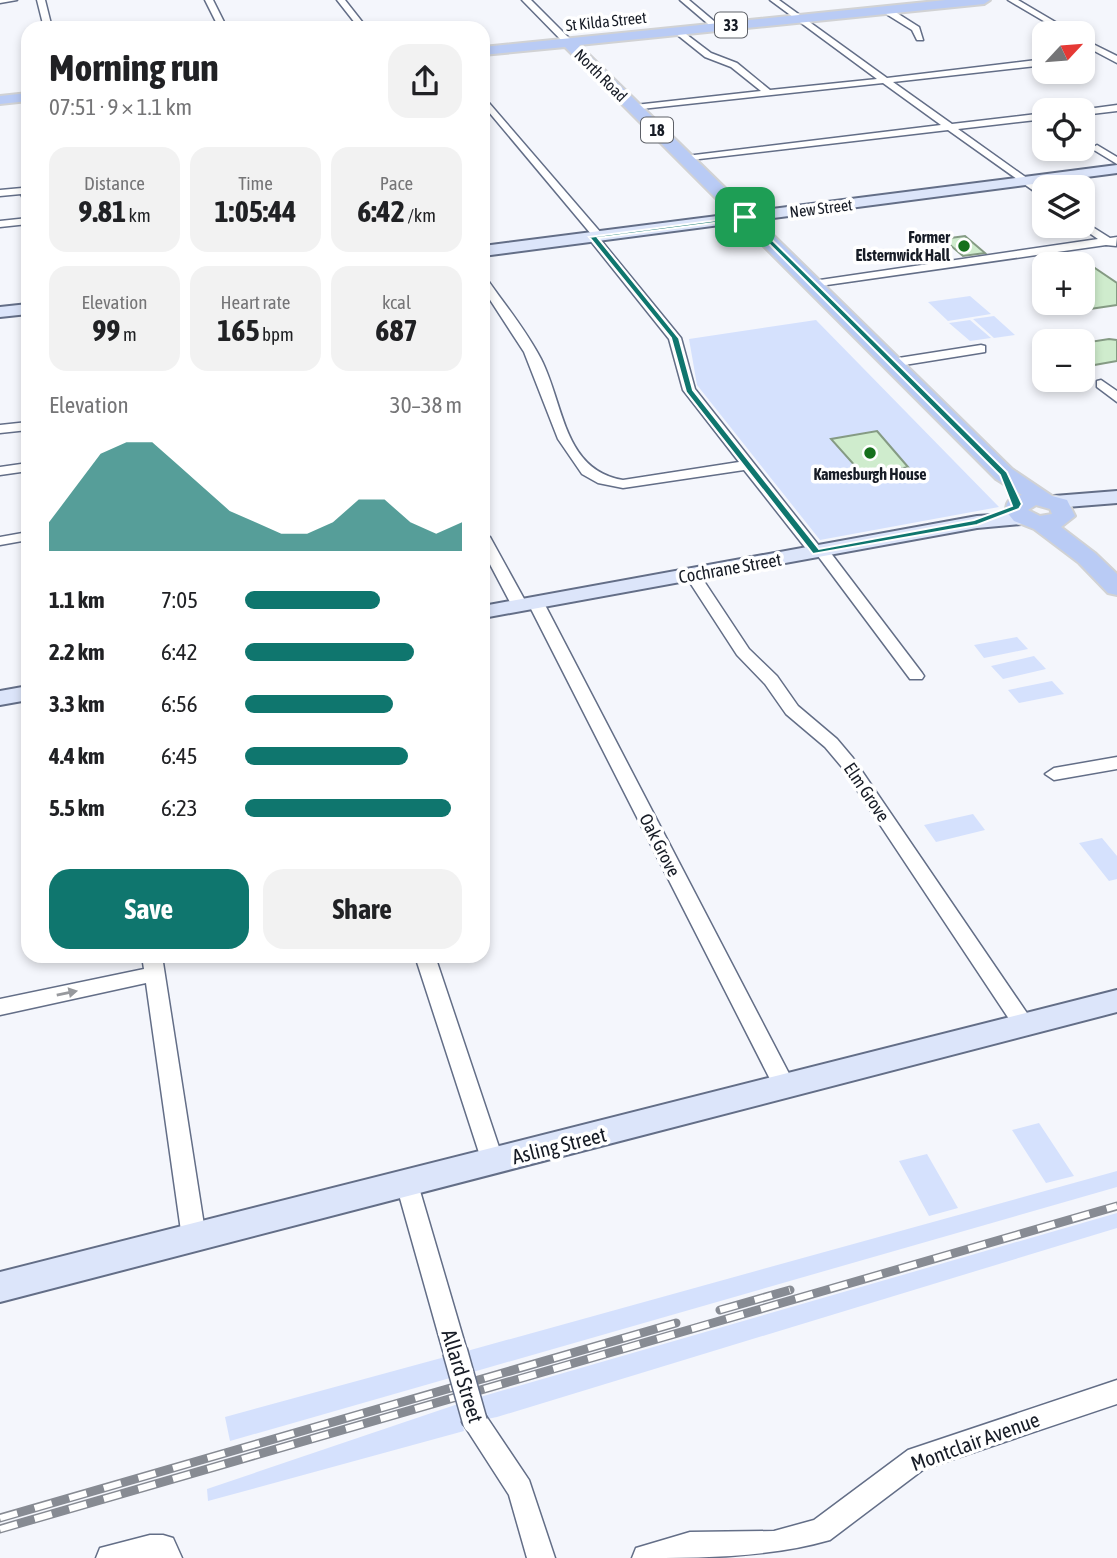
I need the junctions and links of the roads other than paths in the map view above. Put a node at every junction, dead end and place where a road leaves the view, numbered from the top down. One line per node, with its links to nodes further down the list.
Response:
1 (13, 0): 10 (street)
2 (41, 0): 14 (street)
3 (209, 0): 15 (street)
4 (341, 0): 16 (street)
5 (526, 0): 21 (street, North Road)
6 (684, 0): 18 (street)
7 (774, 0): 13 (street)
8 (984, 0): 11 (main road, St Kilda Street / 33)
9 (1012, 0): 17 (street)
10 (3, 1)
11 (925, 3): 12 (main road, St Kilda Street / 33)
12 (886, 10): 13 (main road, St Kilda Street / 33); 20 (street)
13 (800, 19): 18 (main road, St Kilda Street / 33); 27 (street)
14 (46, 21)
15 (220, 21)
16 (358, 21)
17 (1049, 21)
18 (717, 27): 19 (main road, St Kilda Street / 33)
19 (678, 31): 21 (main road, St Kilda Street / 33); 28 (street)
20 (920, 38)
21 (568, 42): 23 (main road, St Kilda Street / 33); 33 (main road, North Road / 18)
22 (1096, 48): 25 (street)
23 (490, 50)
24 (1096, 57): 25 (street)
25 (1114, 57)
26 (1032, 64): 27 (street)
27 (885, 80): 28 (street); 36 (street)
28 (768, 93): 33 (street)
29 (21, 98): 30 (main road)
30 (0, 100)
31 (1117, 107): 34 (street)
32 (490, 108): 49 (street)
33 (635, 108): 38 (main road, North Road / 18)
34 (1095, 110)
35 (1032, 117): 36 (street)
36 (950, 127): 38 (street); 41 (street)
37 (1097, 148): 39 (street)
38 (687, 159): 45 (main road, North Road / 18)
39 (1117, 161)
40 (1117, 169): 41 (street, New Street)
41 (1024, 181): 42 (street); 45 (street, New Street)
42 (1032, 187)
43 (21, 191): 44 (street)
44 (0, 193)
45 (745, 217): 49 (street, New Street); 52 (main road, North Road / 18)
46 (21, 222): 47 (street)
47 (0, 224)
48 (1095, 232): 50 (street)
49 (595, 236): 51 (street, New Street); 62 (street)
50 (1114, 244): 52 (street)
51 (490, 250)
52 (813, 284): 57 (main road, North Road / 18)
53 (490, 292): 62 (street)
54 (21, 310): 55 (street)
55 (0, 312)
56 (981, 349): 57 (street)
57 (892, 363): 66 (main road, North Road / 18)
58 (1101, 384): 59 (street)
59 (1117, 398)
60 (21, 427): 61 (street)
61 (0, 429)
62 (748, 466): 70 (street)
63 (21, 468): 64 (street)
64 (0, 471)
65 (1113, 497): 66 (street, Cochrane Street)
66 (1041, 511): 70 (street, Cochrane Street); 72 (main road, North Road / 18)
67 (21, 537): 68 (street)
68 (0, 541)
69 (490, 547): 73 (street, Oak Grove)
70 (819, 552): 71 (street, Cochrane Street); 75 (street)
71 (693, 575): 73 (street, Cochrane Street); 84 (street, Elm Grove)
72 (1117, 589)
73 (528, 604): 74 (street, Cochrane Street); 85 (street, Oak Grove)
74 (490, 611)
75 (916, 676)
76 (21, 694): 77 (street)
77 (0, 698)
78 (1117, 763): 79 (street)
79 (1054, 774)
80 (427, 963): 86 (street)
81 (153, 965): 83 (street, one-way to 81); 88 (street)
82 (1117, 1001): 84 (street, Asling Street)
83 (0, 1007)
84 (1024, 1025): 85 (street, Asling Street)
85 (785, 1087): 86 (street, Asling Street)
86 (493, 1162): 87 (street, Asling Street)
87 (407, 1184): 88 (street, Asling Street); 94 (street, Allard Street, bridge)
88 (194, 1238): 89 (street, Asling Street)
89 (0, 1287)
90 (1117, 1392): 91 (street, Montclair Avenue)
91 (654, 1557)
92 (110, 1558): 93 (street)
93 (168, 1558)
94 (541, 1558)

